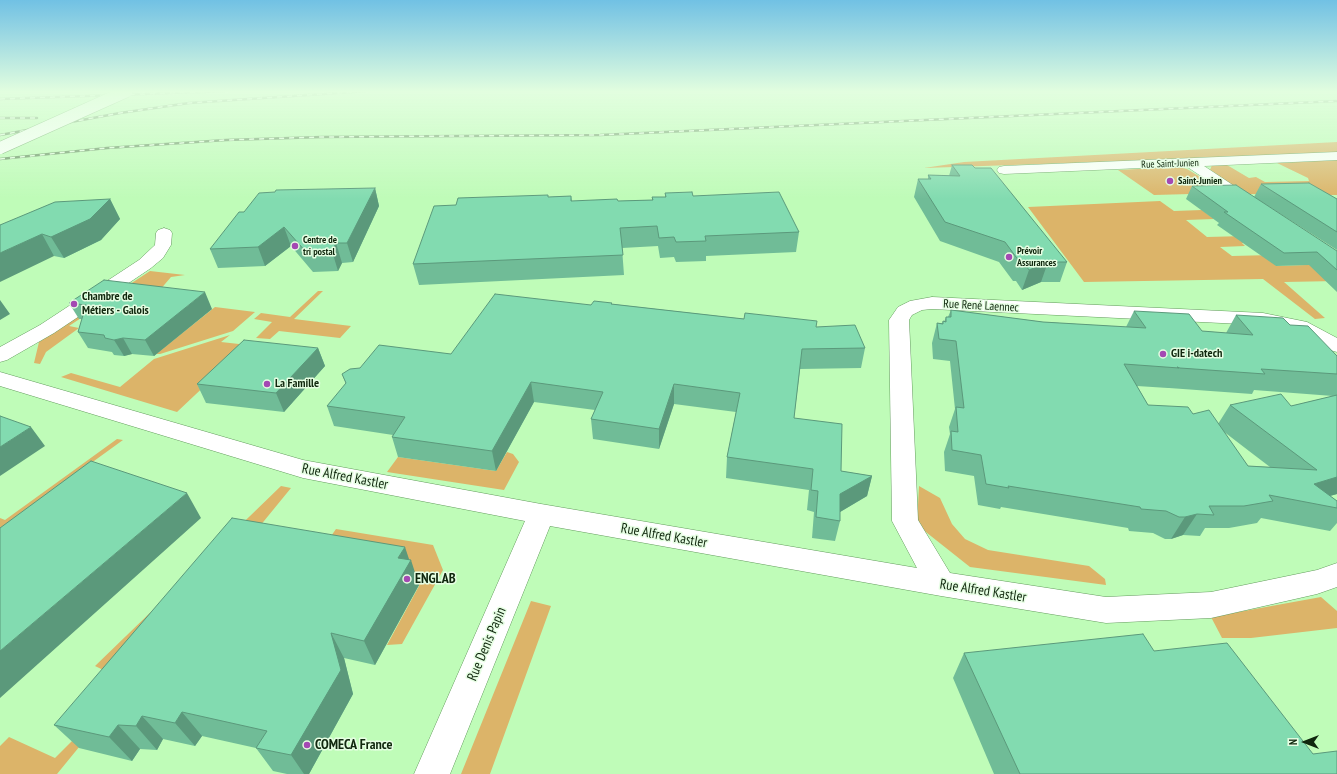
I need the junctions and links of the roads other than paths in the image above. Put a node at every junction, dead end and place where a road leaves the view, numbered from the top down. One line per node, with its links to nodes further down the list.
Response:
1 (33, 127): 3 (street)
2 (47, 127): 4 (street, bridge)
3 (0, 142)
4 (0, 148)
5 (1337, 156): 6 (street, Rue Saint-Junien)
6 (1190, 163): 7 (street, Rue Saint-Junien); 8 (street)
7 (1004, 170)
8 (1260, 210)
9 (164, 233): 11 (street)
10 (1337, 346): 15 (street, Rue René Laennec)
11 (0, 356)
12 (0, 379): 13 (street, Rue Alfred Kastler)
13 (541, 514): 15 (street, Rue Alfred Kastler); 16 (street, Rue Denis Papin)
14 (1337, 575): 15 (street, Rue Alfred Kastler)
15 (941, 584)
16 (432, 774)

